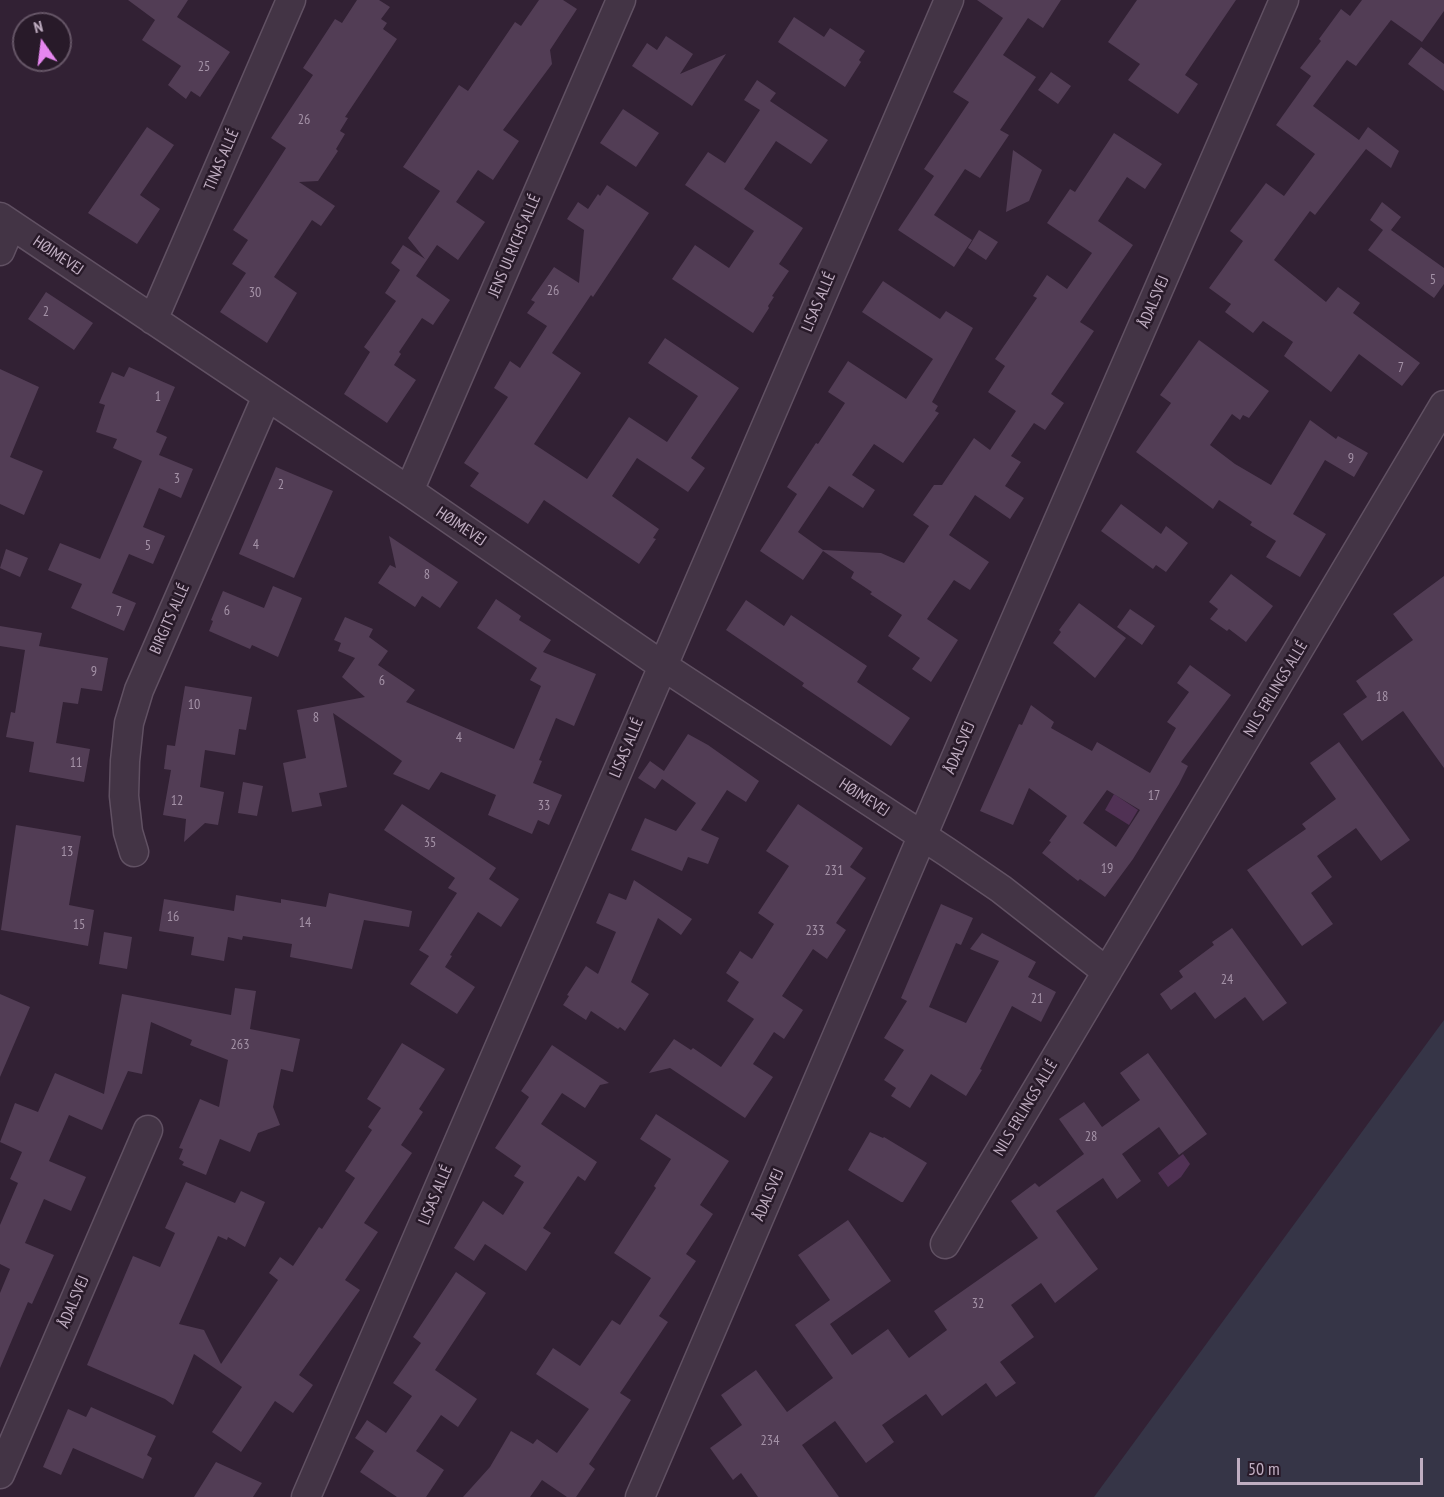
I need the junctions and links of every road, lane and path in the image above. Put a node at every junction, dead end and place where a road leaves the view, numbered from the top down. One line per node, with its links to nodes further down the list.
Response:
1 (291, 0): 7 (street, TINAS ALLÉ)
2 (621, 0): 10 (street, JENS ULRICHS ALLÉ)
3 (949, 0): 11 (street, LISAS ALLÉ)
4 (1284, 0): 12 (street, ÅDALSVEJ)
5 (6, 221): 6 (street); 7 (street, HØJMEVEJ)
6 (0, 251)
7 (153, 320): 8 (street, HØJMEVEJ)
8 (267, 396): 10 (street, HØJMEVEJ); 13 (street, BIRGITS ALLÉ)
9 (1444, 405): 14 (street, NILS ERLINGS ALLÉ)
10 (409, 491): 11 (street, HØJMEVEJ)
11 (663, 666): 12 (street, HØJMEVEJ); 18 (street, LISAS ALLÉ)
12 (922, 837): 14 (street); 19 (street, ÅDALSVEJ)
13 (134, 852)
14 (1107, 972): 16 (street, NILS ERLINGS ALLÉ)
15 (148, 1130): 17 (street, ÅDALSVEJ)
16 (945, 1244)
17 (0, 1474)
18 (306, 1497)
19 (640, 1497)

